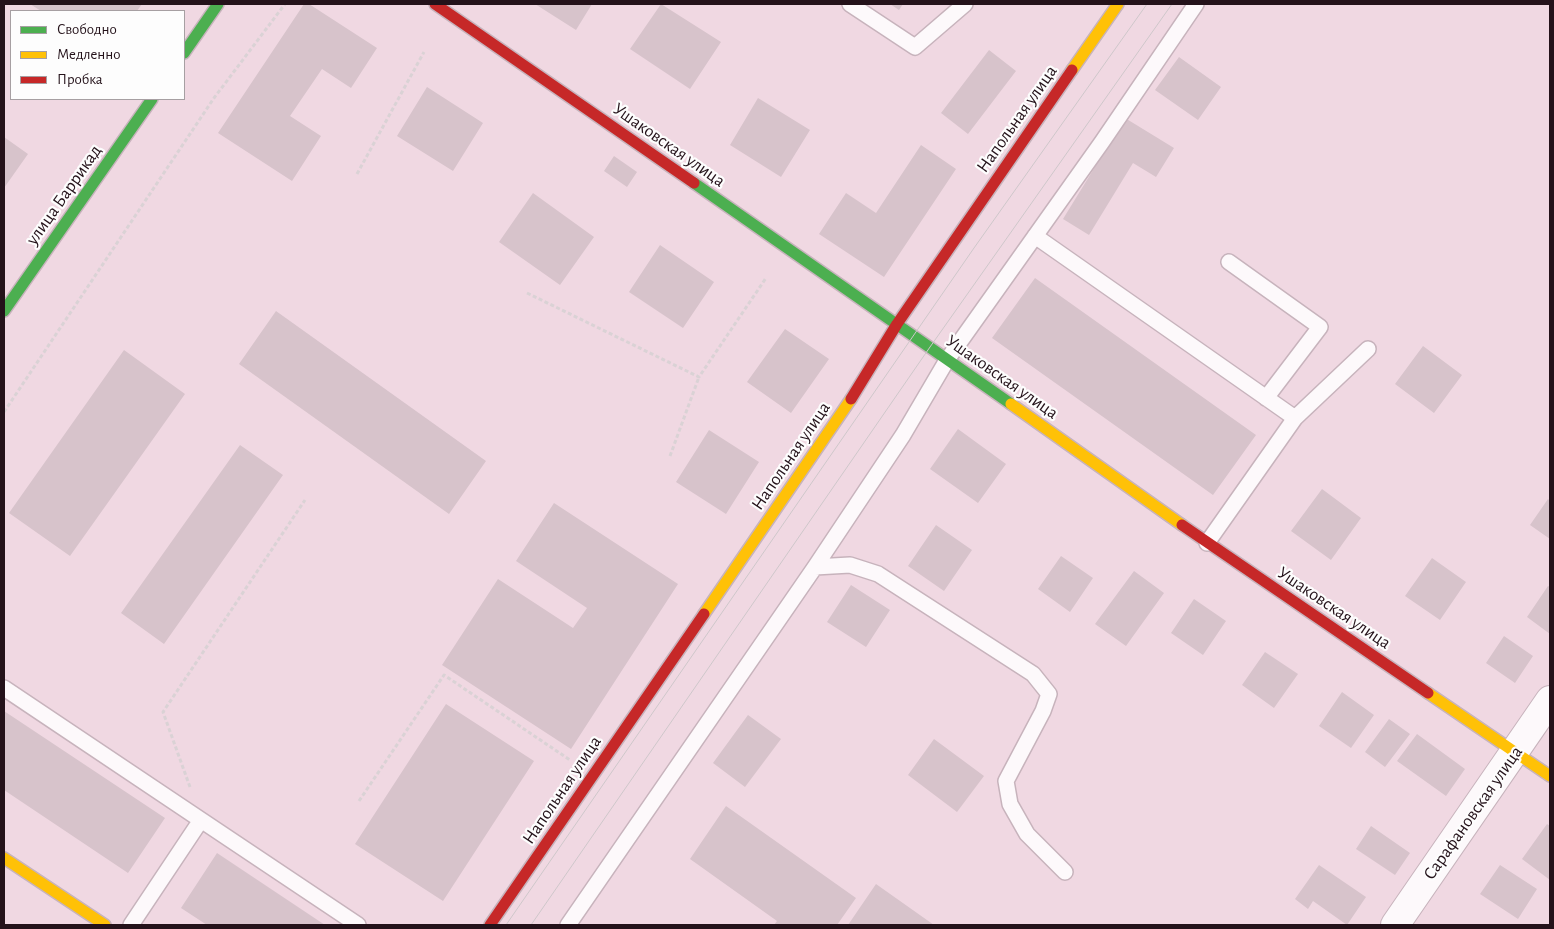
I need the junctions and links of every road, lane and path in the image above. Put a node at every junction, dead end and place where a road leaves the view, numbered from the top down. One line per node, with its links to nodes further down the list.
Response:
1 (202, 4): 9 (main road)
2 (218, 4): 9 (main road)
3 (285, 4): 24 (path)
4 (435, 4): 19 (main road, Ушаковская улица)
5 (850, 4): 6 (lane)
6 (965, 4)
7 (1118, 4): 19 (main road, Напольная улица)
8 (1196, 4): 14 (lane)
9 (199, 31): 10 (main road)
10 (185, 52)
11 (424, 52): 13 (path)
12 (151, 100): 18 (main road, улица Баррикад)
13 (357, 174)
14 (1035, 236): 21 (lane); 23 (lane)
15 (1229, 262): 23 (lane)
16 (766, 278): 22 (path)
17 (526, 293): 22 (path)
18 (5, 308)
19 (897, 324): 21 (main road, Ушаковская улица); 42 (main road, Напольная улица)
20 (1368, 349): 25 (lane)
21 (947, 360): 28 (main road, Ушаковская улица); 29 (lane)
22 (699, 377): 26 (path)
23 (1266, 398): 25 (lane)
24 (4, 412)
25 (1295, 418): 28 (lane)
26 (670, 456)
27 (305, 500): 36 (path)
28 (1207, 543): 32 (main road, Ушаковская улица)
29 (815, 567): 38 (lane); 43 (lane)
30 (4, 688): 36 (lane)
31 (1550, 700): 32 (street, Сарафановская улица)
32 (1515, 751): 34 (main road, Ушаковская улица); 44 (street, Сарафановская улица)
33 (571, 760): 35 (path)
34 (1550, 776)
35 (359, 801)
36 (201, 820): 40 (lane); 41 (lane)
37 (4, 858): 39 (main road)
38 (1065, 872)
39 (105, 925)
40 (131, 925)
41 (358, 925)
42 (490, 925)
43 (568, 925)
44 (1395, 925)

